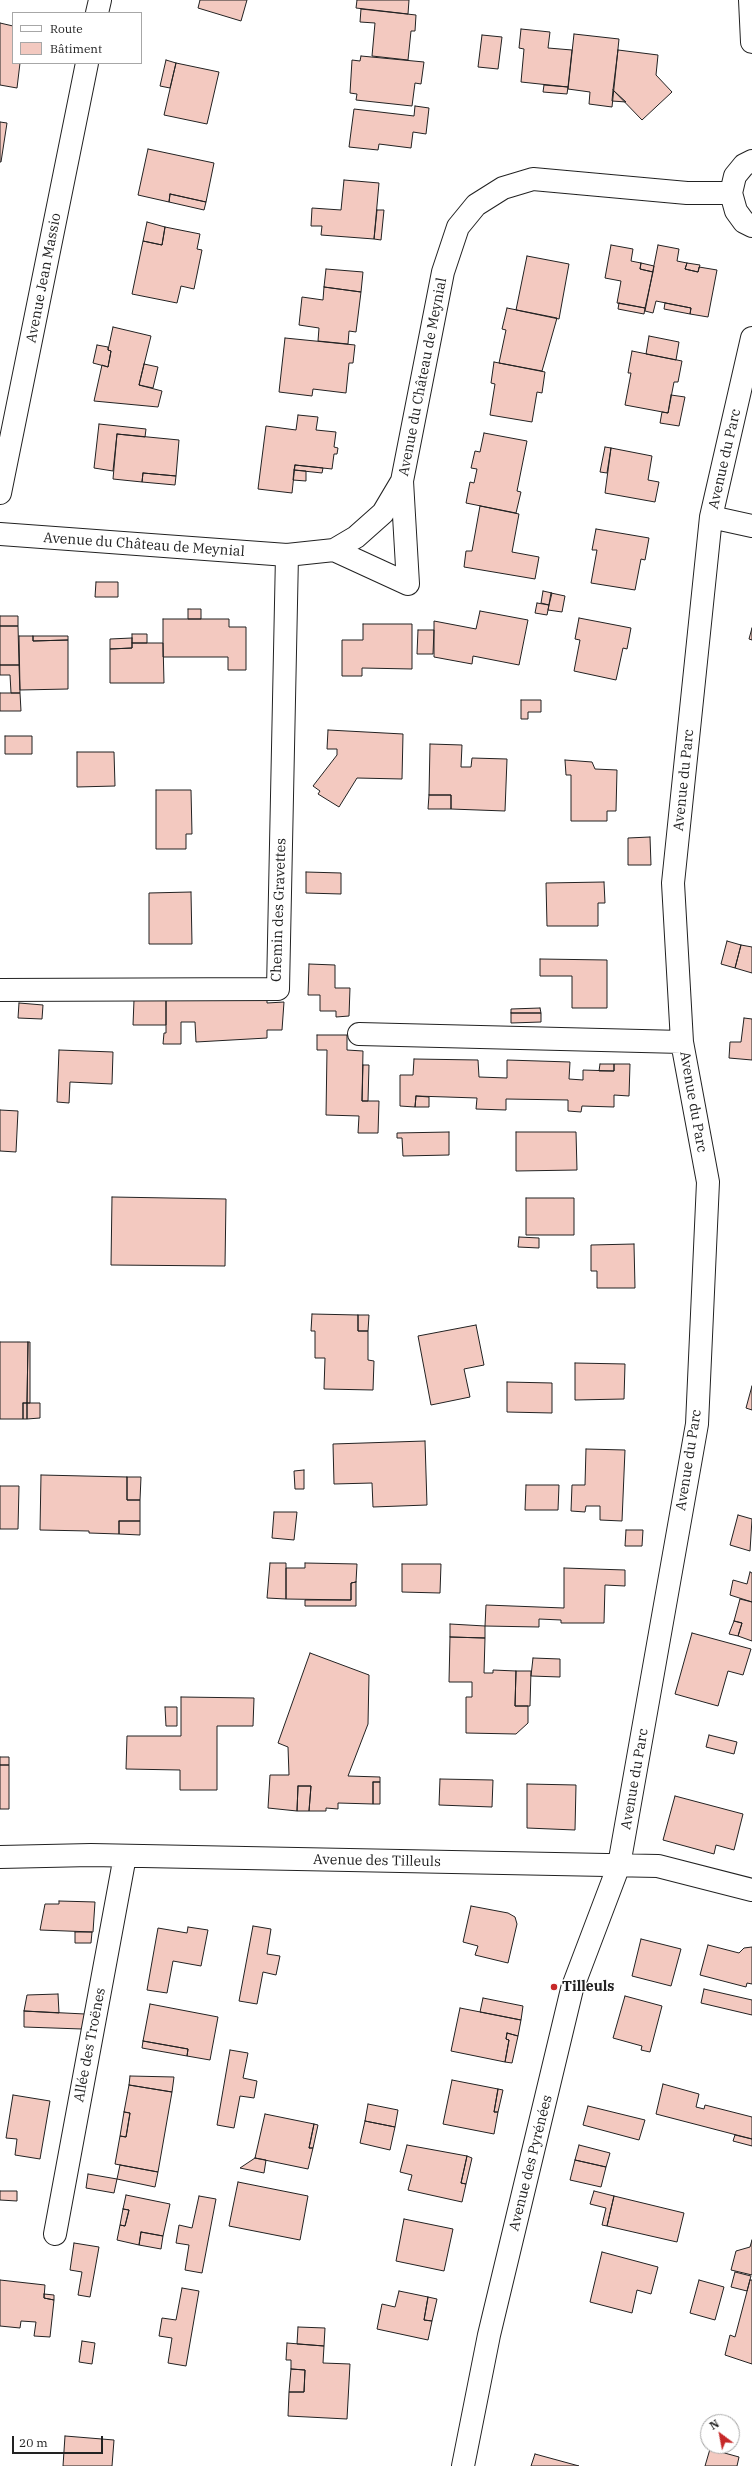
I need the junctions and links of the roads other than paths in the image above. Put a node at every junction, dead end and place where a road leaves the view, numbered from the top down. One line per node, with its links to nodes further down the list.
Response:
1 (100, 0): 3 (street)
2 (750, 0): 4 (street)
3 (98, 12)
4 (752, 42)
5 (87, 64): 11 (street, Avenue Jean Massio)
6 (752, 161): 7 (street)
7 (731, 193): 8 (street); 10 (street, Avenue du Château de Meynial)
8 (752, 226)
9 (752, 338): 12 (street, Avenue du Parc)
10 (402, 481): 15 (street, Avenue du Château de Meynial); 15 (street)
11 (0, 493)
12 (711, 517): 13 (street); 19 (street, Avenue du Parc)
13 (752, 526)
14 (0, 534): 16 (street, Avenue du Château de Meynial)
15 (334, 550): 16 (street, Avenue du Château de Meynial)
16 (287, 555): 17 (street, Chemin des Gravettes)
17 (0, 990)
18 (359, 1034): 19 (street)
19 (682, 1042): 22 (street, Avenue du Parc)
20 (125, 1856): 21 (street, Avenue des Tilleuls); 22 (street, Avenue des Tilleuls); 24 (street, Allée des Troënes)
21 (0, 1857)
22 (620, 1865): 23 (street, Avenue des Tilleuls); 25 (street, Avenue des Pyrénées)
23 (752, 1890)
24 (55, 2234)
25 (463, 2466)

